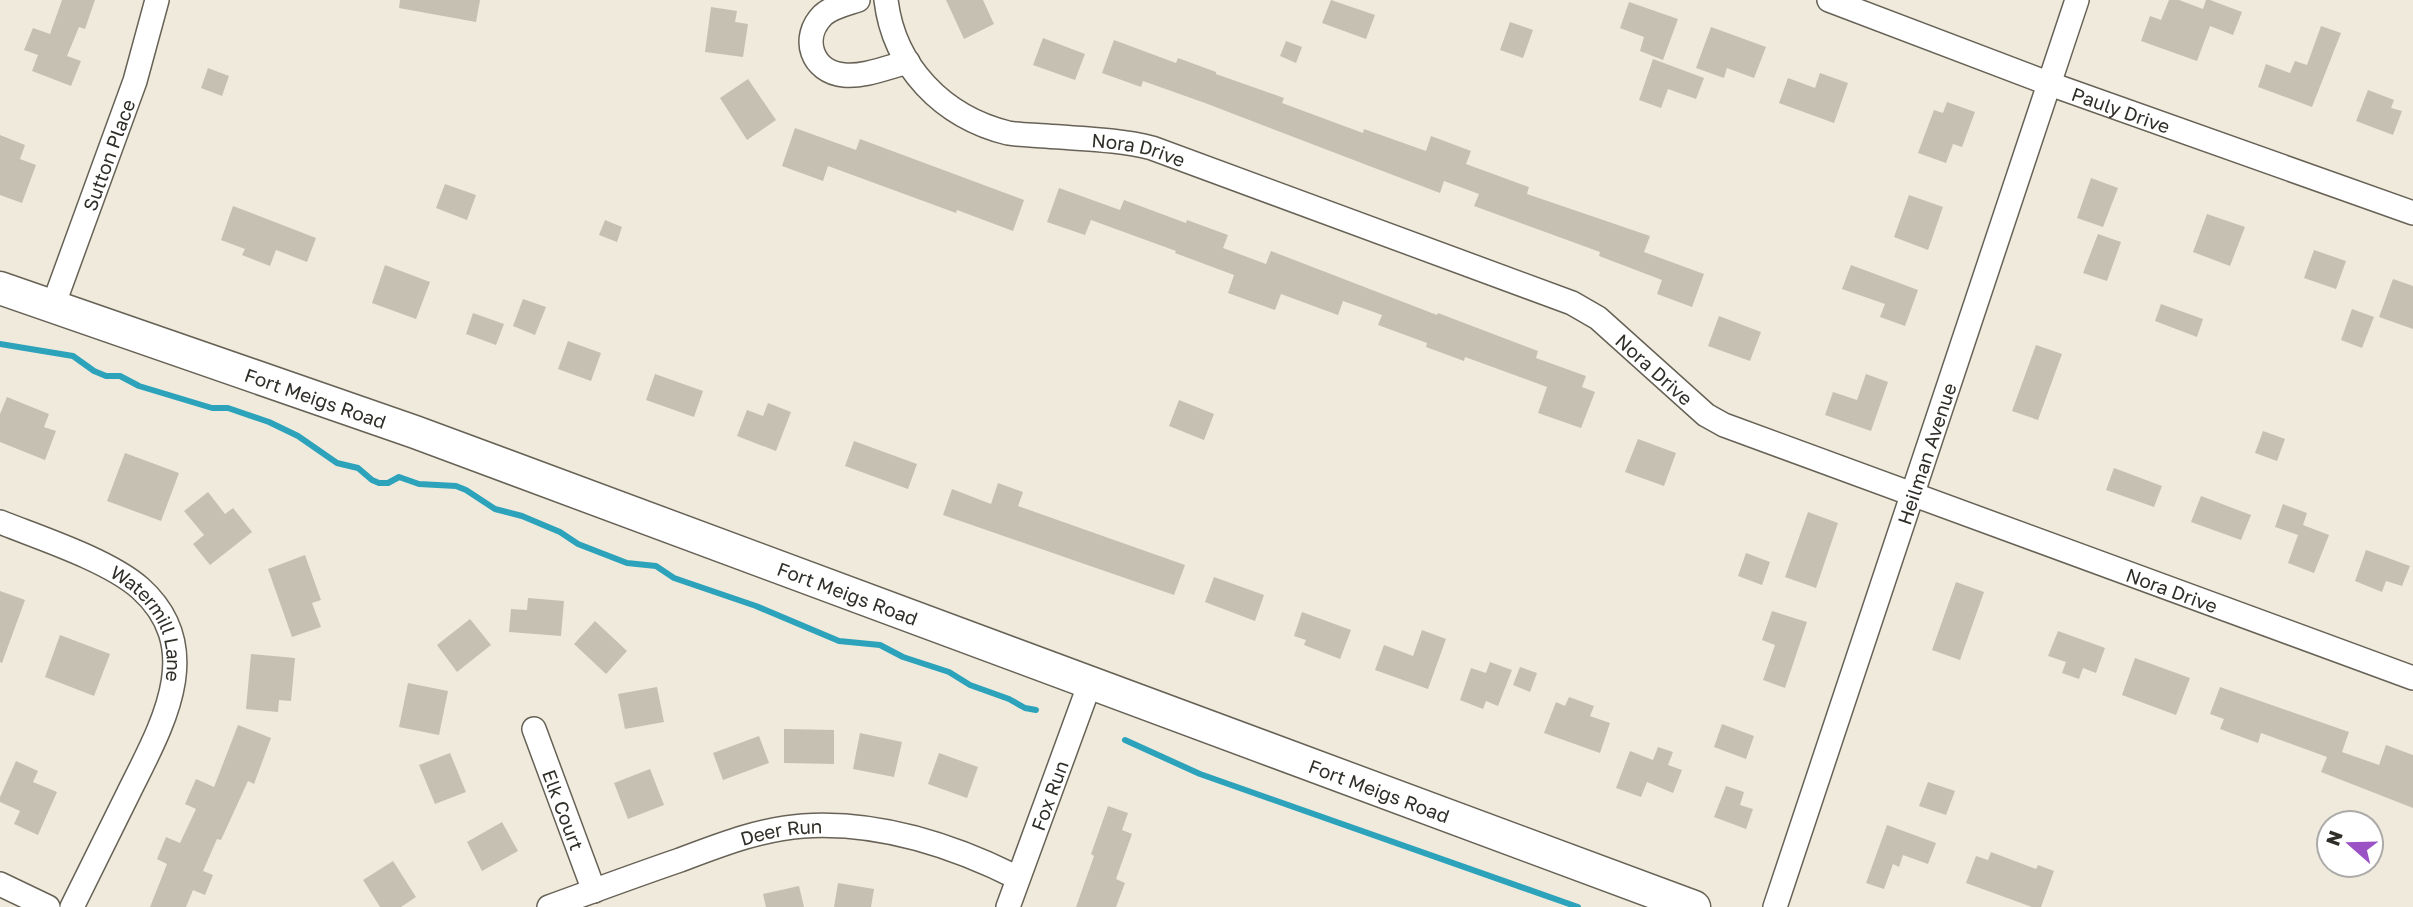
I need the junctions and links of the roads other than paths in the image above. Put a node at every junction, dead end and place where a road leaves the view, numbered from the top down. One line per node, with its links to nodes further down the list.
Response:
1 (157, 0): 10 (street, Sutton Place)
2 (858, 0): 6 (street)
3 (886, 0): 6 (street, Nora Drive)
4 (1829, 0): 7 (street, Pauly Drive)
5 (2077, 0): 7 (street, Heilman Avenue)
6 (908, 62): 11 (street, Nora Drive)
7 (2050, 84): 8 (street, Pauly Drive); 11 (street, Heilman Avenue)
8 (2413, 213)
9 (0, 288): 10 (street, Fort Meigs Road)
10 (53, 306): 14 (street, Fort Meigs Road)
11 (1913, 494): 13 (street, Nora Drive); 24 (street, Heilman Avenue)
12 (0, 522): 20 (street, Watermill Lane)
13 (2413, 678)
14 (1090, 683): 16 (street, Fox Run); 23 (street, Fort Meigs Road)
15 (534, 729): 18 (street, Elk Court)
16 (1018, 878): 18 (street, Deer Run); 22 (street, Fox Run)
17 (0, 884): 19 (street)
18 (594, 891): 21 (street, Deer Run)
19 (48, 907)
20 (72, 907)
21 (549, 907)
22 (1008, 907)
23 (1695, 907)
24 (1775, 907)

